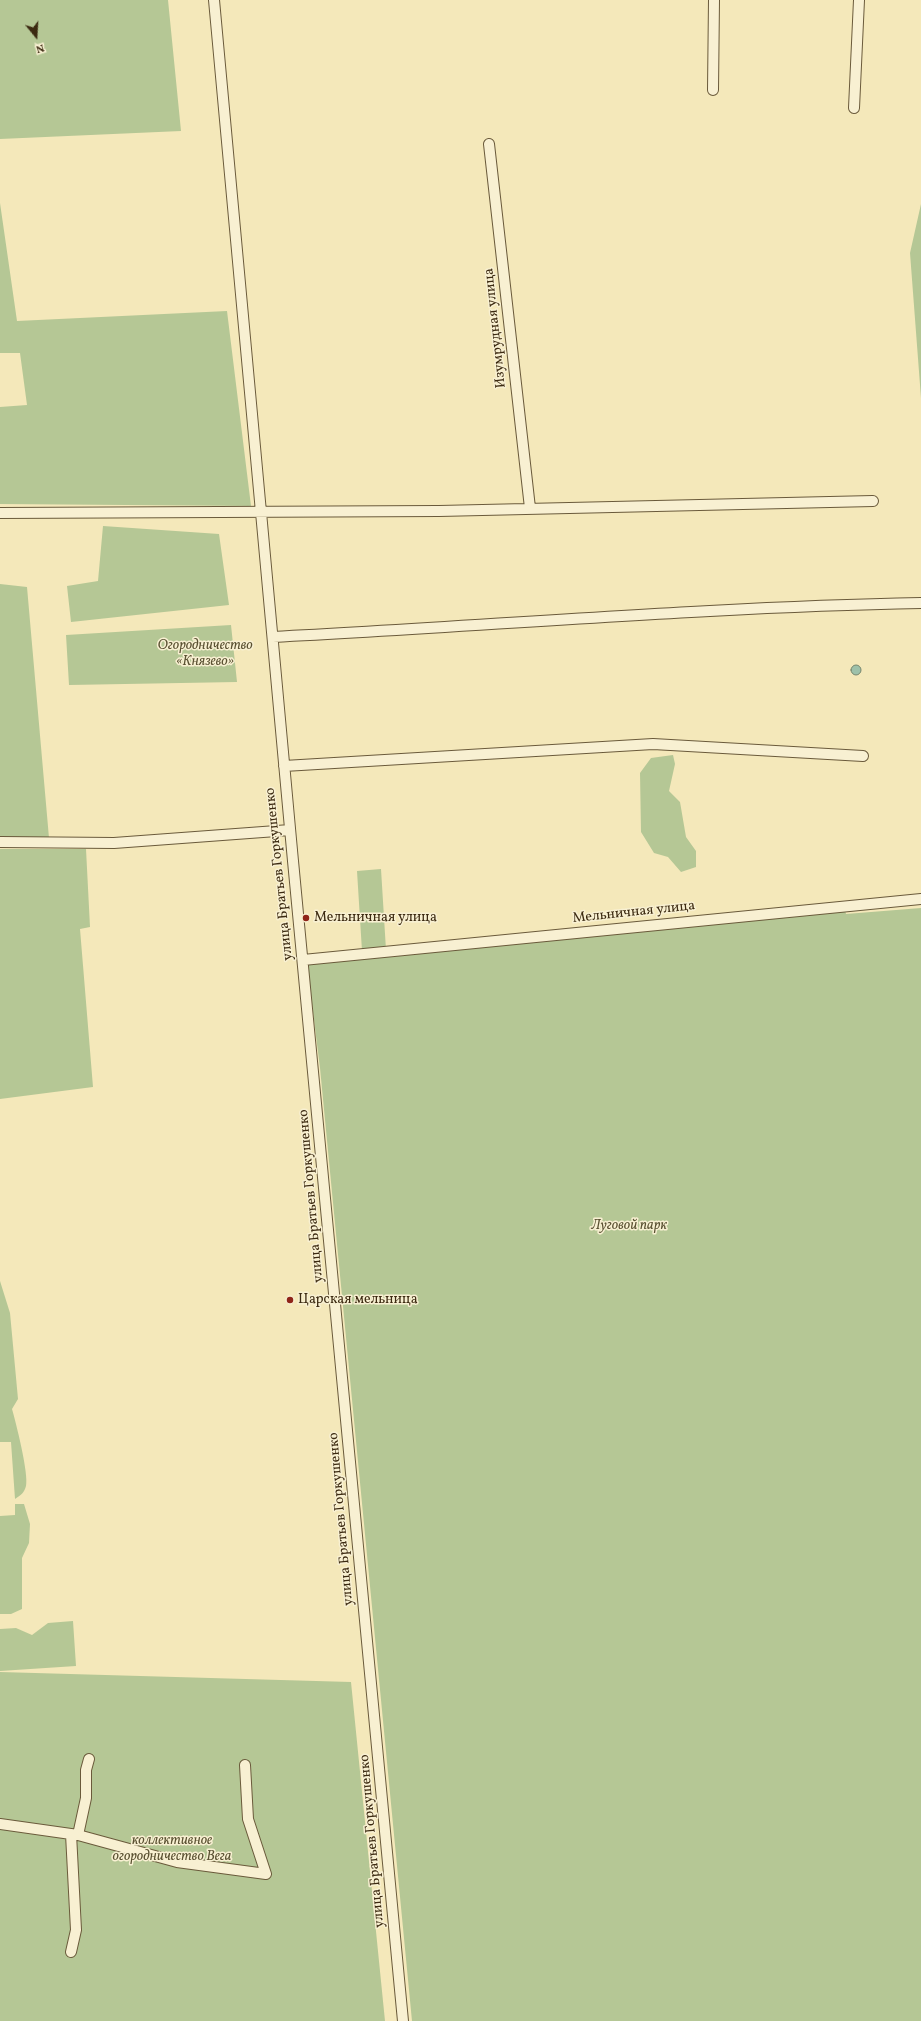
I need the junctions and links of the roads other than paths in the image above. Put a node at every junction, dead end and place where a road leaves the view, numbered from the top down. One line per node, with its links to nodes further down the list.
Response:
1 (214, 0): 9 (street, улица Братьев Горкушенко)
2 (714, 0): 4 (street)
3 (859, 0): 5 (street)
4 (713, 90)
5 (854, 108)
6 (489, 144): 8 (street, Изумрудная улица)
7 (873, 501): 8 (street)
8 (530, 508): 9 (street)
9 (261, 509): 10 (street); 12 (street, улица Братьев Горкушенко)
10 (0, 513)
11 (921, 603): 12 (street)
12 (273, 637): 14 (street, улица Братьев Горкушенко)
13 (863, 756): 14 (street)
14 (284, 766): 15 (street, улица Братьев Горкушенко)
15 (290, 830): 16 (street); 18 (street, улица Братьев Горкушенко)
16 (0, 842)
17 (921, 899): 18 (street, Мельничная улица)
18 (303, 960): 24 (street, улица Братьев Горкушенко)
19 (89, 1759): 22 (street)
20 (245, 1765): 22 (street)
21 (0, 1824): 22 (street)
22 (75, 1835): 23 (street)
23 (71, 1952)
24 (403, 2021)

